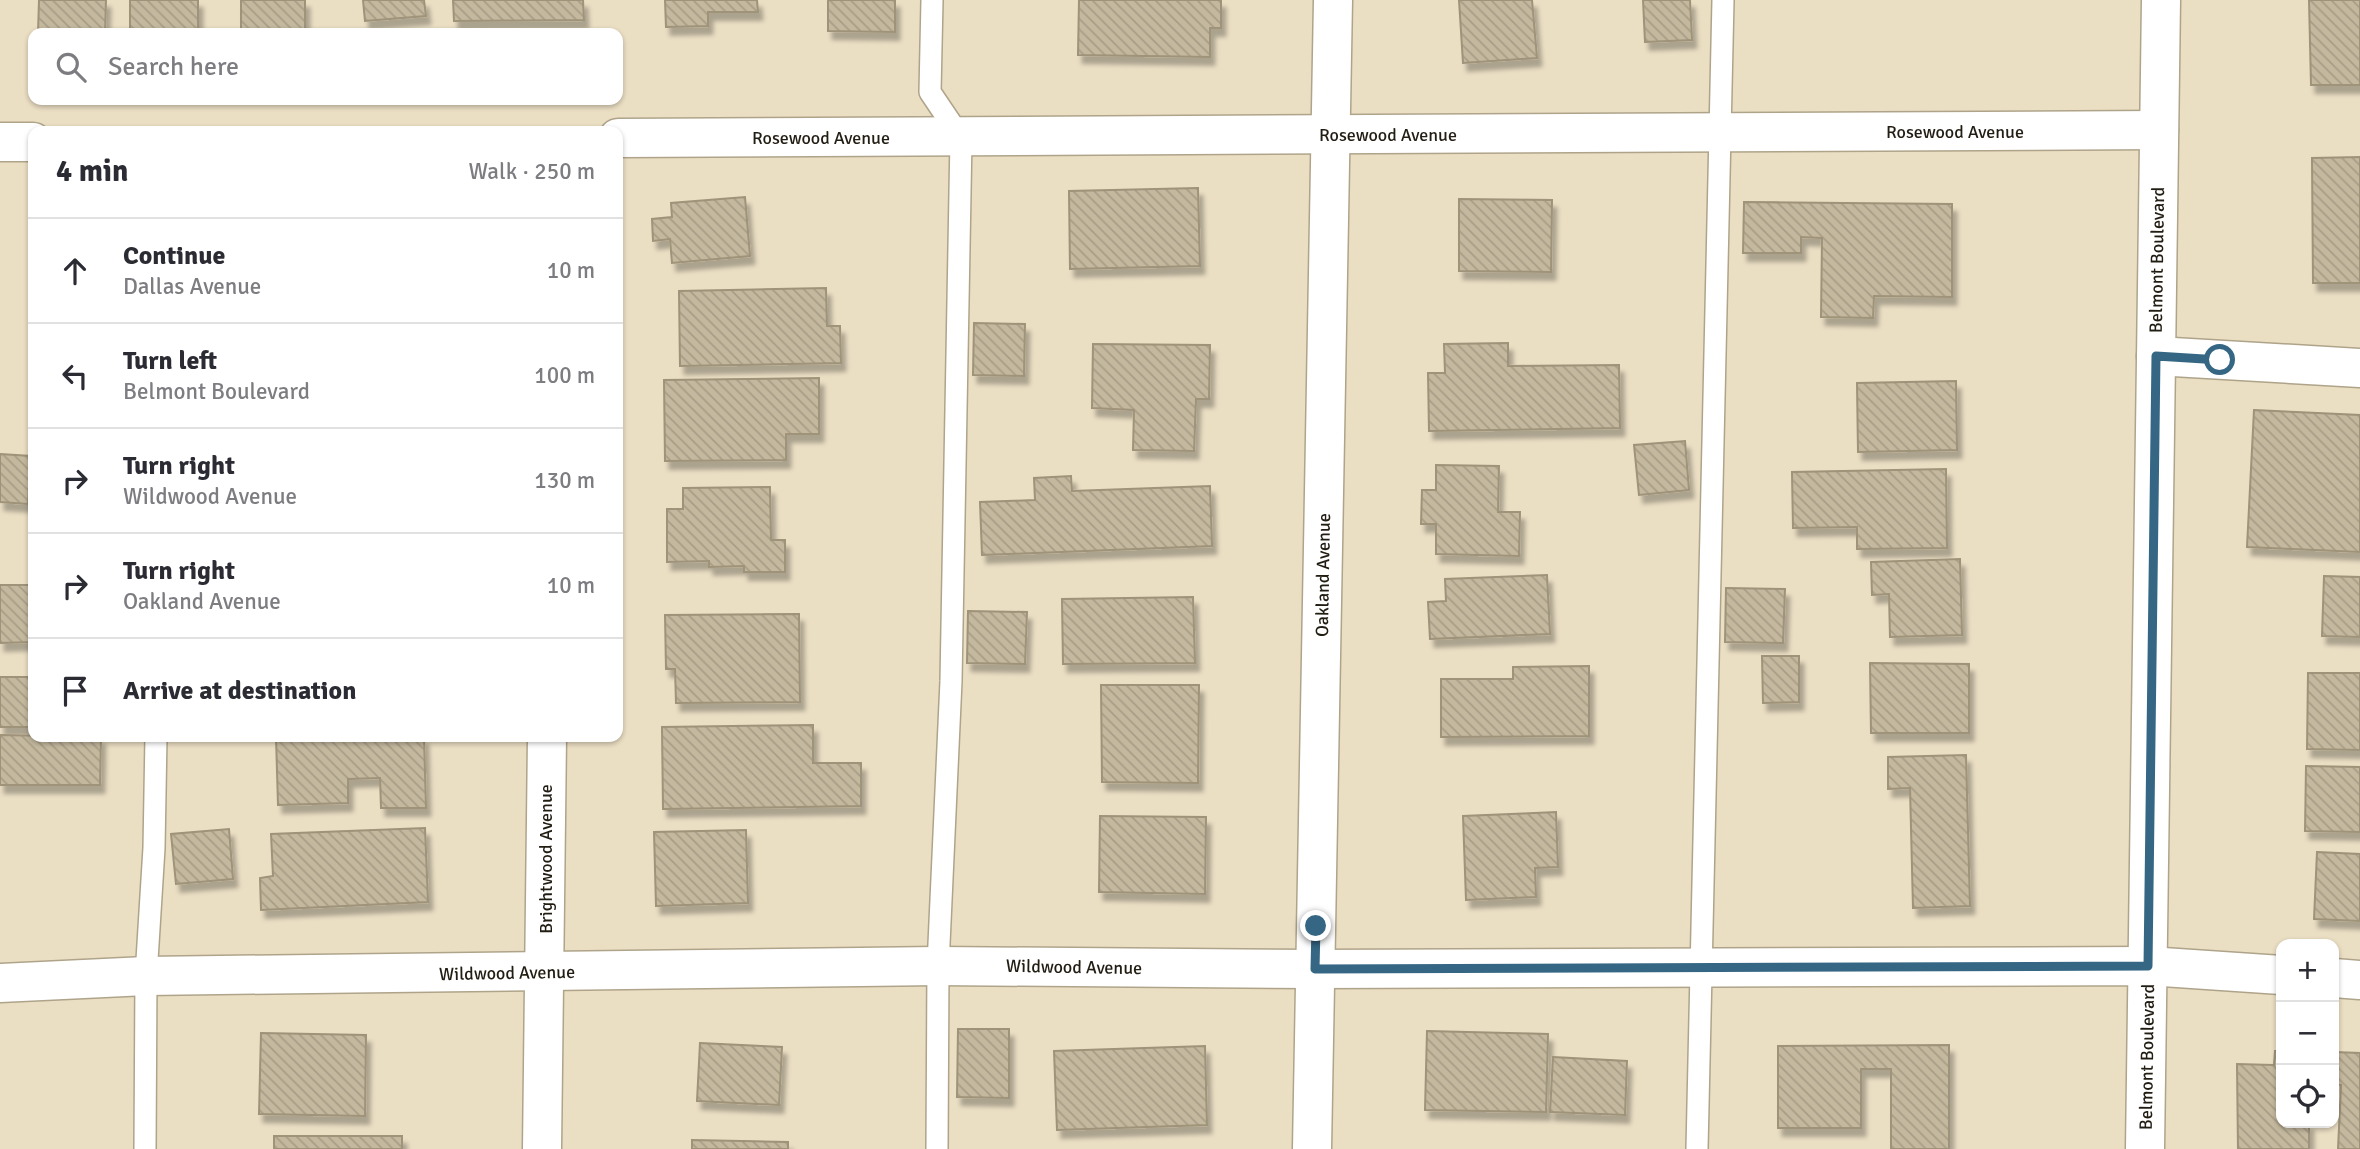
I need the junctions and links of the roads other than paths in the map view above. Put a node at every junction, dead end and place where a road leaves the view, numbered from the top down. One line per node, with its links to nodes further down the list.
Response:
1 (932, 0): 9 (lane)
2 (1333, 0): 7 (street, Oakland Avenue)
3 (1723, 0): 6 (lane)
4 (2161, 0): 5 (street, Belmont Boulevard)
5 (2159, 131): 6 (street, Rosewood Avenue); 12 (street, Belmont Boulevard)
6 (1720, 133): 7 (street, Rosewood Avenue); 18 (lane)
7 (1332, 136): 9 (street, Rosewood Avenue); 19 (street, Oakland Avenue)
8 (623, 138): 9 (street, Rosewood Avenue)
9 (961, 138): 16 (lane)
10 (0, 142): 11 (street)
11 (28, 142)
12 (2156, 356): 13 (street); 17 (street, Belmont Boulevard)
13 (2360, 368)
14 (156, 742): 22 (lane)
15 (547, 742): 20 (street, Brightwood Avenue)
16 (938, 966): 19 (street, Wildwood Avenue); 20 (street, Wildwood Avenue); 28 (lane)
17 (2148, 966): 18 (street, Wildwood Avenue); 21 (street, Wildwood Avenue); 31 (street, Belmont Boulevard)
18 (1701, 968): 19 (street, Wildwood Avenue); 30 (lane)
19 (1315, 969): 29 (street, Oakland Avenue)
20 (546, 972): 22 (street, Wildwood Avenue); 27 (street, Brightwood Avenue)
21 (2276, 975)
22 (146, 976): 25 (street, Wildwood Avenue); 26 (lane)
23 (2339, 978): 24 (street)
24 (2360, 980)
25 (0, 983)
26 (145, 1149)
27 (542, 1149)
28 (937, 1149)
29 (1312, 1149)
30 (1697, 1149)
31 (2145, 1149)

